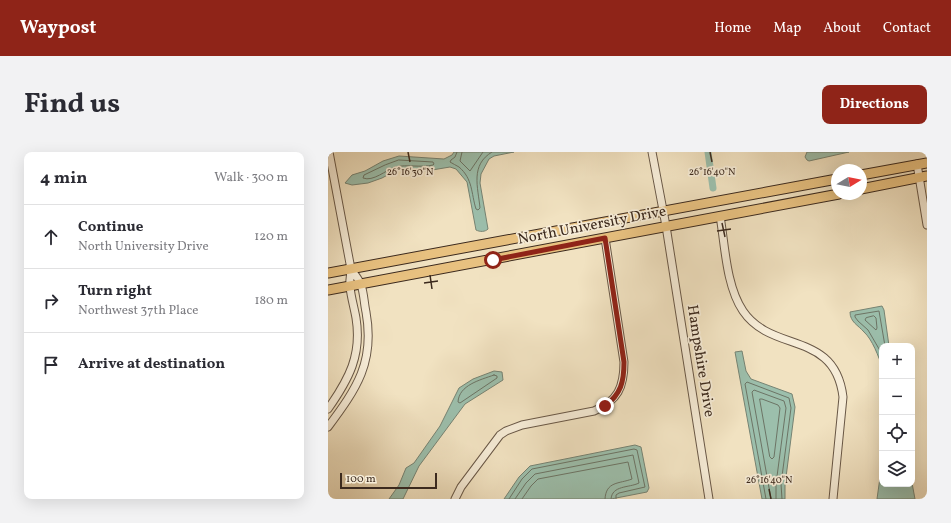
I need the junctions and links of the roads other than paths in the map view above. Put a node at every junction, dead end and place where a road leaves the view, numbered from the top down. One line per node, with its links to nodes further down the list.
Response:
1 (329, 152): 19 (street)
2 (652, 152): 10 (street, Hampshire Drive)
3 (927, 163): 4 (main road)
4 (917, 164): 5 (main road); 6 (street)
5 (867, 174)
6 (923, 177): 8 (main road); 13 (street)
7 (831, 180): 10 (main road, North University Drive)
8 (867, 188)
9 (831, 195): 11 (main road, North University Drive)
10 (664, 210): 12 (street, Hampshire Drive); 15 (main road, North University Drive)
11 (720, 216): 12 (main road, North University Drive); 32 (street)
12 (666, 226): 14 (main road, North University Drive); 31 (street, Hampshire Drive)
13 (927, 226)
14 (605, 238): 17 (main road, North University Drive); 30 (street)
15 (490, 243): 16 (main road, North University Drive); 17 (main road)
16 (473, 246): 18 (main road); 19 (main road, North University Drive)
17 (493, 260): 18 (main road, North University Drive)
18 (477, 263): 21 (main road, North University Drive)
19 (351, 269): 20 (main road, North University Drive); 21 (street); 22 (street)
20 (328, 273)
21 (361, 284): 22 (main road, North University Drive); 24 (street)
22 (350, 286): 23 (main road, North University Drive); 25 (street)
23 (328, 290)
24 (366, 315): 25 (street); 27 (street)
25 (356, 317): 26 (street)
26 (347, 381): 27 (street); 28 (street)
27 (355, 388): 29 (street)
28 (328, 409)
29 (328, 427)
30 (455, 499)
31 (709, 499)
32 (833, 499)

